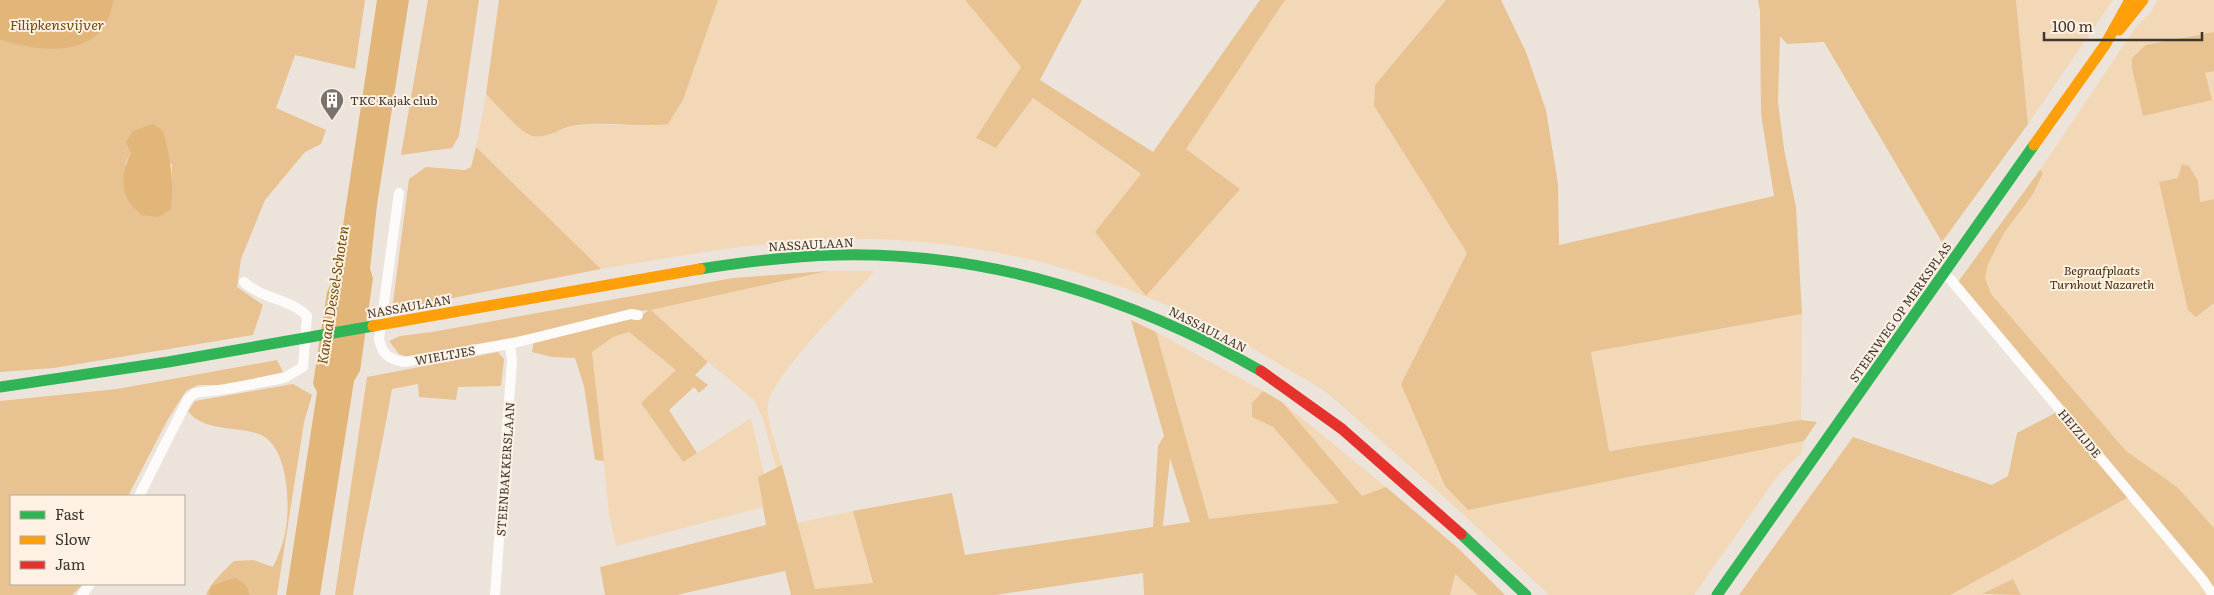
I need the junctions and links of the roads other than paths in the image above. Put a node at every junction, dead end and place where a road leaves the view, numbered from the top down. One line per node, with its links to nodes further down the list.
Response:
1 (2130, 0): 3 (main road, STEENWEG OP MERKSPLAS)
2 (2144, 0): 3 (main road, STEENWEG OP MERKSPLAS)
3 (2105, 45): 5 (main road, STEENWEG OP MERKSPLAS)
4 (399, 192): 8 (street, WIELTJES)
5 (1944, 274): 13 (main road, STEENWEG OP MERKSPLAS); 14 (street, HEIZIJDE)
6 (244, 282): 10 (street)
7 (638, 315): 8 (street, WIELTJES)
8 (510, 344): 11 (street, STEENBAKKERSLAAN)
9 (1, 386): 12 (main road, NASSAULAAN)
10 (140, 495)
11 (496, 595)
12 (1526, 595)
13 (1717, 595)
14 (2213, 595)

